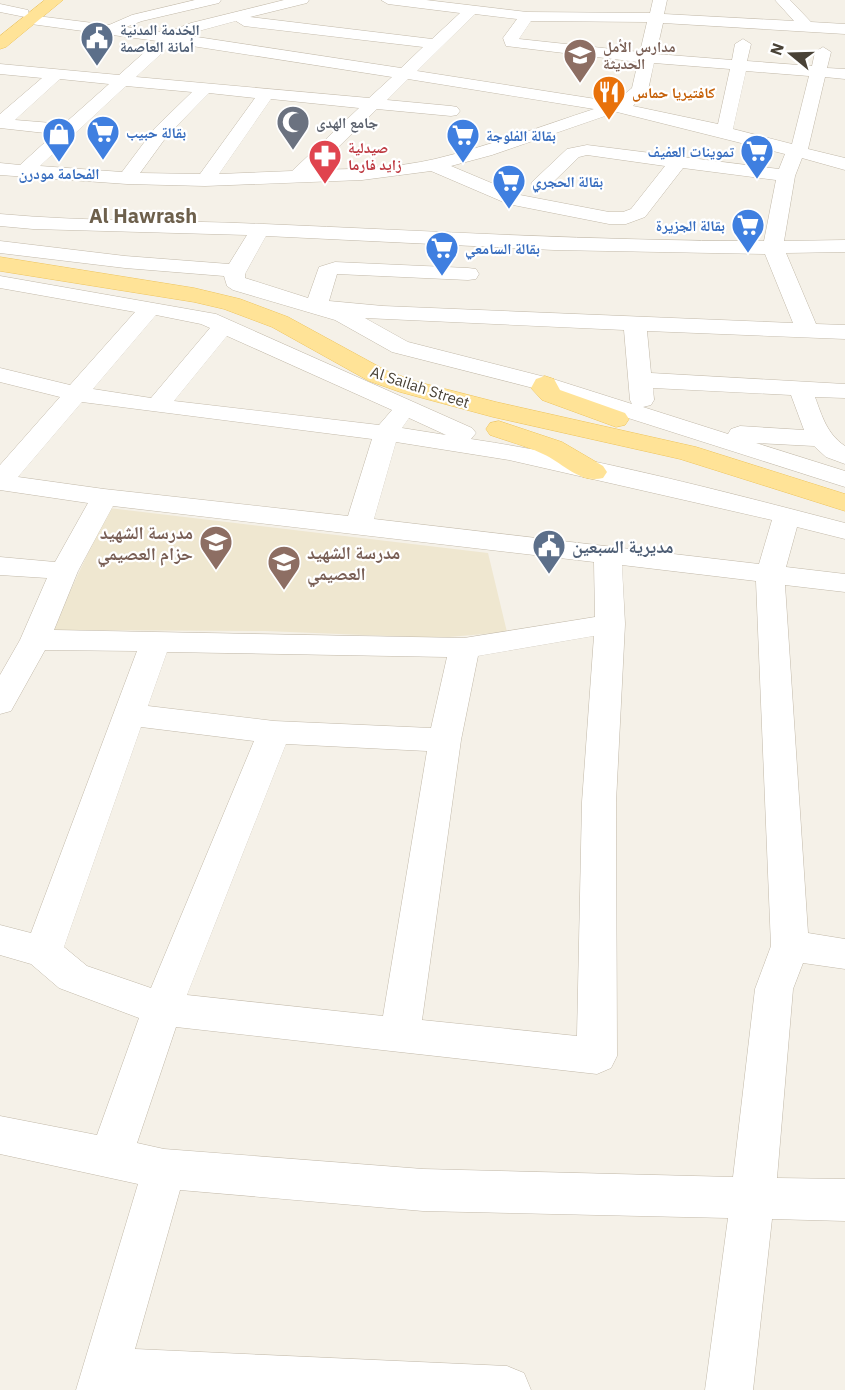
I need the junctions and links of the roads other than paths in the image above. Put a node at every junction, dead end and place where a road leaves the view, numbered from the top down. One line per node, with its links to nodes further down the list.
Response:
1 (55, 0): 11 (main road)
2 (215, 0): 15 (street)
3 (302, 0): 13 (street)
4 (782, 0): 16 (street)
5 (392, 1): 10 (street); 19 (street)
6 (640, 1): 8 (street)
7 (137, 2): 15 (street)
8 (659, 6): 12 (street); 14 (street); 25 (street)
9 (0, 8): 11 (street)
10 (471, 10): 12 (street); 22 (street)
11 (32, 12): 15 (street); 18 (main road); 20 (street); 21 (main road)
12 (528, 16): 25 (street)
13 (225, 19): 19 (street); 20 (street)
14 (746, 22): 16 (street); 26 (street)
15 (108, 25): 20 (street)
16 (807, 27): 17 (street)
17 (837, 29): 28 (street)
18 (0, 30)
19 (352, 34): 22 (street); 24 (street)
20 (178, 35): 23 (street); 24 (street); 32 (street)
21 (0, 44)
22 (434, 44): 29 (street)
23 (265, 52): 29 (street); 34 (street)
24 (315, 56): 29 (street)
25 (649, 58): 26 (street); 37 (street)
26 (741, 65): 28 (street); 39 (street)
27 (0, 69): 30 (street)
28 (818, 71): 31 (street); 41 (street)
29 (405, 72): 33 (street); 36 (street); 37 (street)
30 (56, 74): 32 (street); 40 (street)
31 (845, 74)
32 (129, 80): 34 (street); 40 (street); 48 (street)
33 (470, 84): 37 (street); 38 (street)
34 (213, 88): 35 (street); 51 (street)
35 (267, 93): 36 (street); 52 (street)
36 (372, 103): 38 (street); 50 (street)
37 (621, 106): 39 (street); 42 (street)
38 (451, 111): 42 (street)
39 (723, 128): 41 (street)
40 (68, 130): 48 (street)
41 (799, 148): 43 (street); 45 (street); 49 (street)
42 (486, 151): 46 (street)
43 (845, 158)
44 (678, 162): 49 (street); 53 (street); 54 (street)
45 (845, 164)
46 (433, 165): 50 (street); 54 (street)
47 (0, 169): 48 (street)
48 (32, 172): 51 (street)
49 (786, 176): 60 (street)
50 (297, 177): 52 (street)
51 (127, 178): 52 (street)
52 (205, 180)
53 (541, 183)
54 (515, 200): 57 (street)
55 (0, 220): 56 (street)
56 (260, 230): 57 (street); 63 (street)
57 (474, 240): 60 (street); 62 (street)
58 (845, 246): 60 (street)
59 (0, 247): 63 (street)
60 (773, 248): 72 (street)
61 (0, 264): 65 (main road, Al Sailah Street)
62 (468, 274): 66 (street); 68 (street)
63 (236, 276): 65 (main road); 66 (street)
64 (0, 282): 67 (street)
65 (111, 282): 80 (main road, Al Sailah Street)
66 (317, 307): 69 (street)
67 (150, 308): 71 (street); 79 (street)
68 (462, 317): 69 (street); 70 (street)
69 (379, 323): 76 (street)
70 (635, 324): 72 (street); 75 (street)
71 (223, 327): 81 (street); 82 (street)
72 (808, 331): 73 (street)
73 (845, 332)
74 (0, 375): 79 (street)
75 (640, 380): 77 (street); 83 (street)
76 (545, 384): 83 (street); 87 (main road)
77 (801, 390): 78 (street); 86 (street)
78 (845, 391)
79 (77, 394): 81 (street); 92 (street)
80 (438, 396): 87 (main road, Al Sailah Street); 90 (main road)
81 (158, 406): 85 (street)
82 (404, 408): 85 (street); 88 (street)
83 (644, 416): 84 (street)
84 (687, 430): 86 (street); 91 (street)
85 (386, 433): 88 (street); 96 (street)
86 (820, 439): 89 (street)
87 (649, 443): 94 (main road, Al Sailah Street)
88 (509, 452): 90 (street)
89 (845, 456)
90 (592, 472): 95 (street)
91 (845, 480)
92 (0, 482): 93 (street)
93 (104, 497): 96 (street); 100 (street)
94 (845, 503)
95 (787, 515): 97 (street); 101 (street)
96 (359, 525): 98 (street)
97 (845, 531)
98 (608, 556): 101 (street); 103 (street)
99 (0, 566): 100 (street)
100 (64, 571): 104 (street)
101 (770, 574): 102 (street); 112 (street)
102 (845, 583)
103 (610, 624): 106 (street); 116 (street)
104 (35, 640): 105 (street); 107 (street)
105 (156, 642): 106 (street); 108 (street)
106 (464, 648): 110 (street)
107 (0, 703)
108 (131, 715): 109 (street); 113 (street)
109 (274, 732): 110 (street); 115 (street)
110 (444, 740): 116 (street)
111 (0, 940): 113 (street)
112 (790, 946): 114 (street); 120 (street)
113 (43, 952): 115 (street)
114 (845, 954)
115 (162, 1009): 116 (street); 118 (street)
116 (400, 1036)
117 (0, 1135): 118 (street)
118 (111, 1157): 119 (street)
119 (164, 1169): 120 (street); 122 (street)
120 (753, 1197): 121 (street); 124 (street)
121 (845, 1200)
122 (103, 1381): 123 (street)
123 (507, 1390)
124 (729, 1390)

